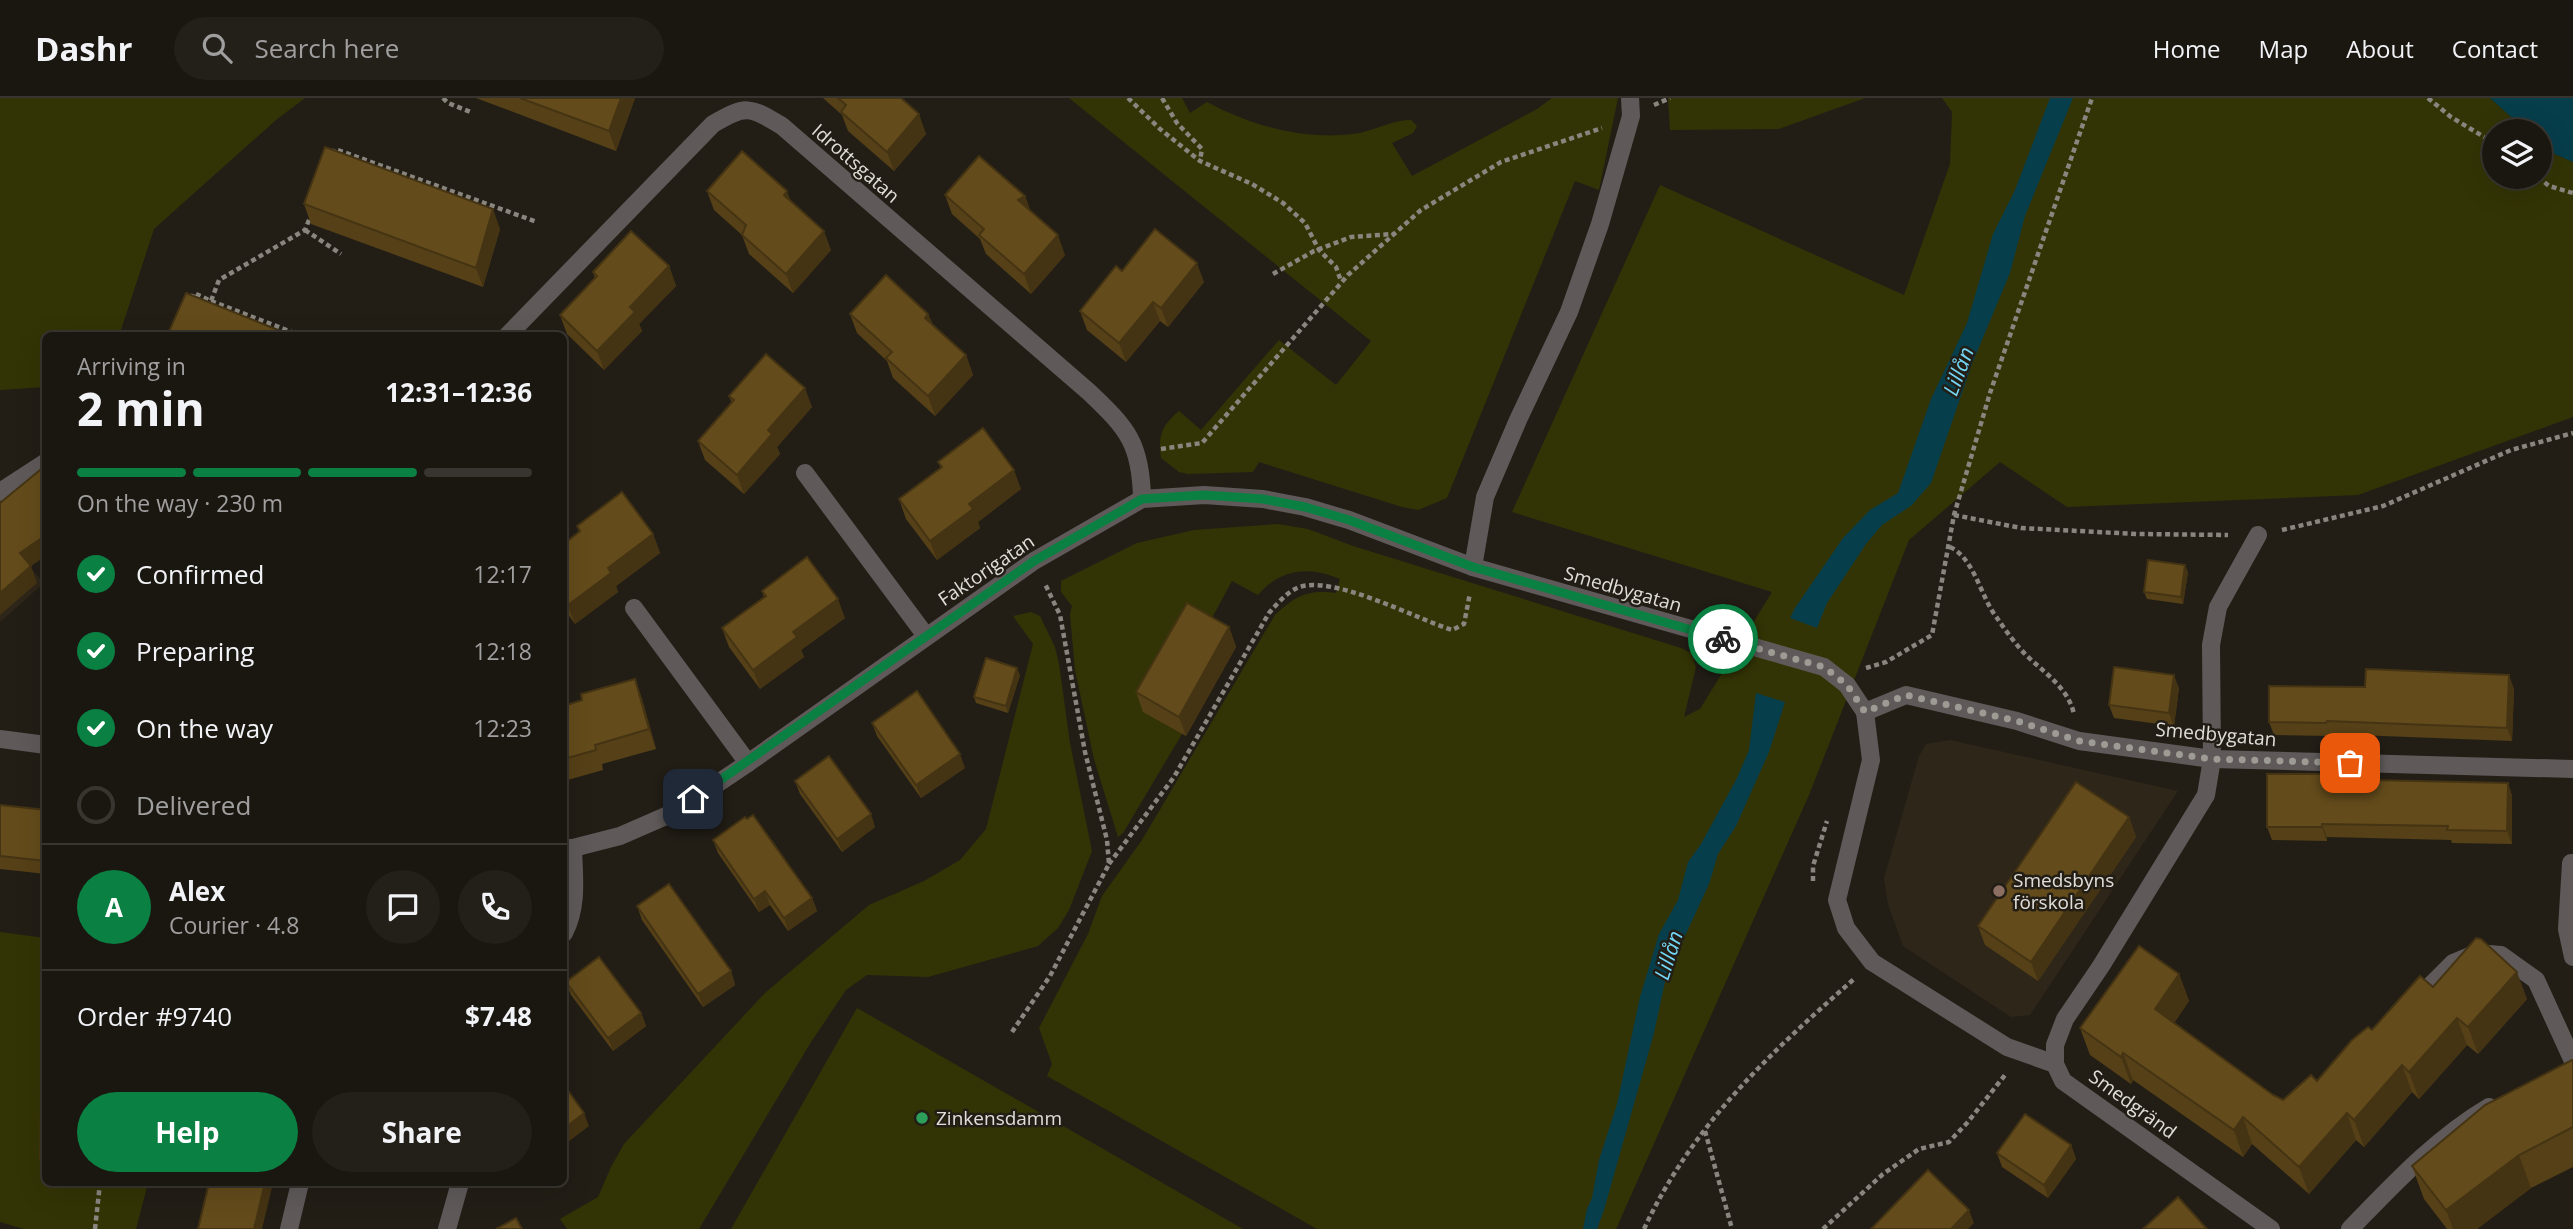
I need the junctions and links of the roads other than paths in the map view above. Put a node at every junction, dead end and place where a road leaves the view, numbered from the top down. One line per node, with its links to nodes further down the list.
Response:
1 (1631, 107): 8 (street)
2 (511, 332): 6 (street, Idrottsgatan)
3 (42, 464): 5 (street)
4 (805, 472): 10 (street)
5 (0, 492)
6 (1142, 499): 8 (street, Faktorigatan); 10 (street, Faktorigatan)
7 (2258, 535): 14 (street)
8 (1473, 567): 11 (street, Smedbygatan)
9 (634, 608): 15 (street)
10 (926, 636): 15 (street, Faktorigatan)
11 (1865, 712): 14 (street, Smedbygatan); 23 (street, Smedbygatan)
12 (0, 739): 13 (street)
13 (42, 745)
14 (2212, 759): 16 (street, Smedbygatan); 23 (street)
15 (748, 763): 17 (street, Faktorigatan)
16 (2573, 769)
17 (568, 848): 19 (street)
18 (2573, 863): 21 (street)
19 (569, 884): 20 (street)
20 (567, 927)
21 (2573, 957)
22 (2404, 1013): 24 (street)
23 (2055, 1064): 30 (street, Smedgränd)
24 (2569, 1067)
25 (2502, 1099): 31 (street)
26 (299, 1186): 28 (street)
27 (459, 1186): 29 (street)
28 (289, 1229)
29 (447, 1229)
30 (2271, 1229)
31 (2350, 1229)

